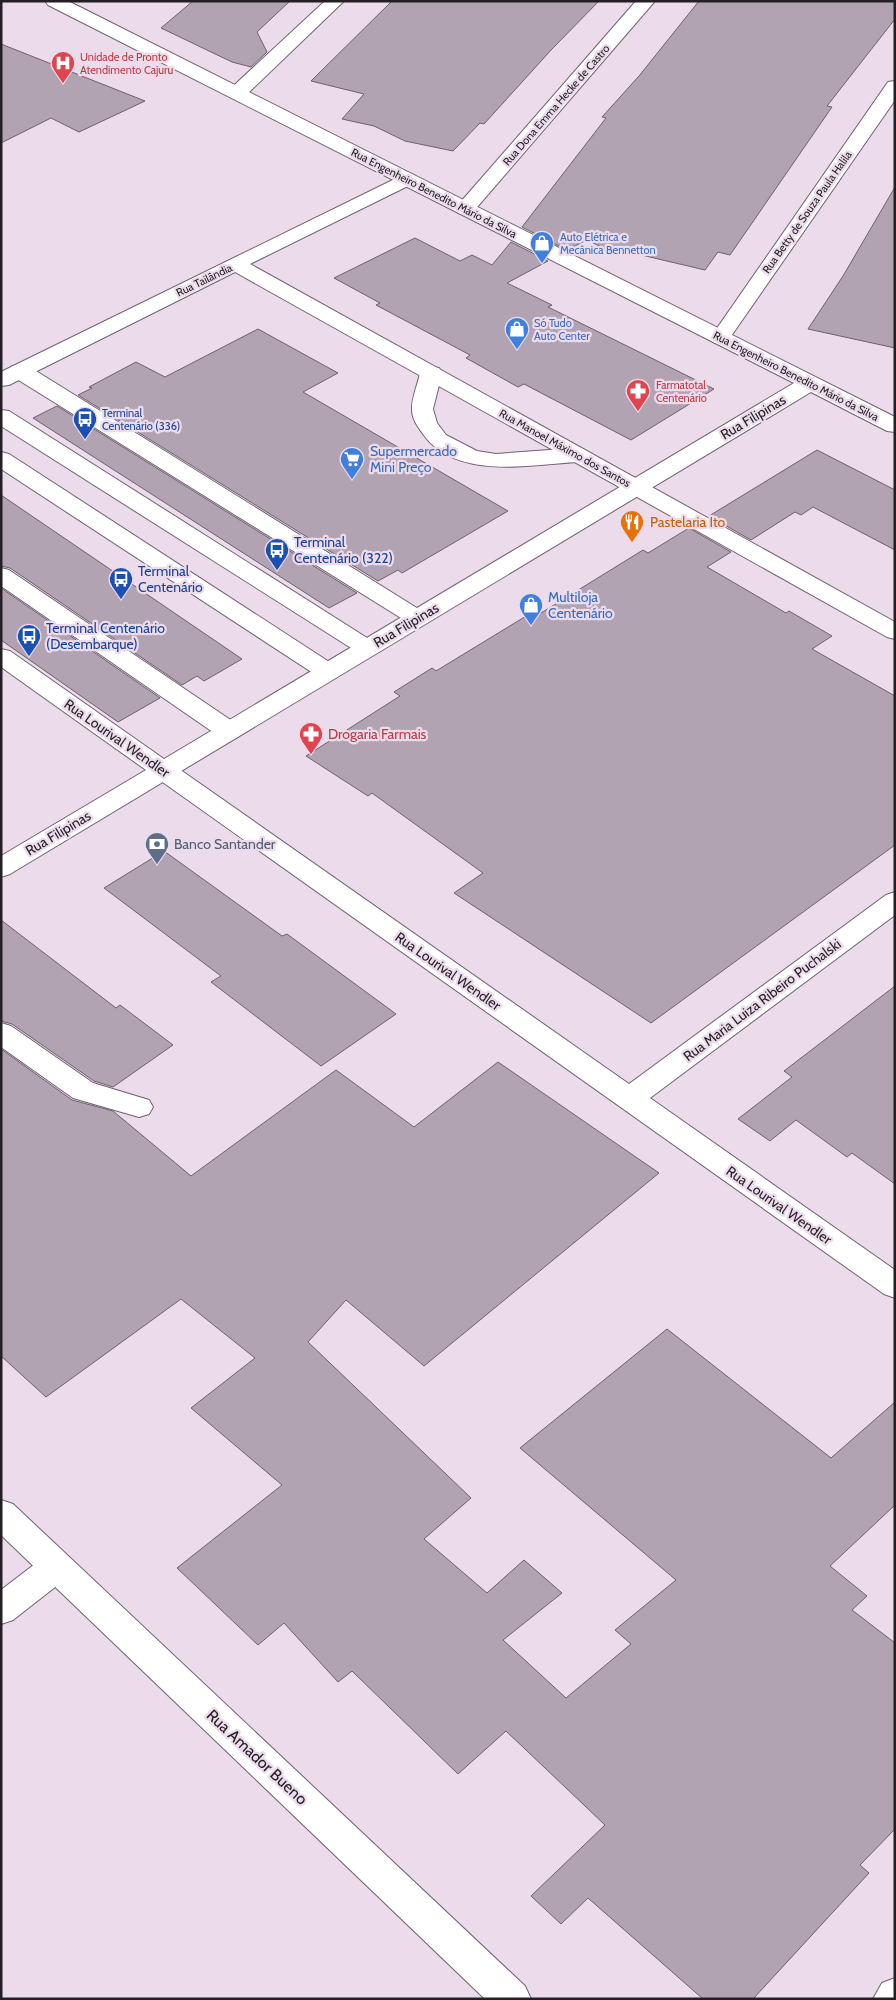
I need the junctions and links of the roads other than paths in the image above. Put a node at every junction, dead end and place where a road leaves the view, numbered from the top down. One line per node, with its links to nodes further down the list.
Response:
1 (54, 1): 5 (street, Rua Engenheiro Benedito Mário da Silva)
2 (335, 1): 5 (street)
3 (646, 1): 7 (street, Rua Dona Emma Hecke de Castro)
4 (895, 86): 9 (street, Rua Betty de Souza Paula Halila)
5 (237, 94): 6 (street, Rua Engenheiro Benedito Mário da Silva)
6 (407, 179): 7 (street, Rua Engenheiro Benedito Mário da Silva); 8 (street, Rua Tailândia)
7 (465, 209): 9 (street, Rua Engenheiro Benedito Mário da Silva)
8 (235, 264): 10 (street, Rua Manoel Máximo dos Santos); 11 (street, Rua Tailândia)
9 (720, 338): 12 (street, Rua Engenheiro Benedito Mário da Silva)
10 (431, 373): 15 (street, Rua Manoel Máximo dos Santos); 15 (street)
11 (10, 376): 19 (street)
12 (810, 383): 14 (street, Rua Engenheiro Benedito Mário da Silva); 17 (street, Rua Filipinas)
13 (1, 416): 21 (street)
14 (895, 426)
15 (577, 454): 17 (street, Rua Manoel Máximo dos Santos)
16 (1, 459): 23 (street)
17 (636, 488): 19 (street, Rua Filipinas); 20 (street, Rua Manoel Máximo dos Santos)
18 (1, 575): 24 (street)
19 (417, 618): 21 (street, Rua Filipinas)
20 (895, 632)
21 (367, 648): 23 (street, Rua Filipinas)
22 (1, 656): 25 (street, Rua Lourival Wendler)
23 (328, 672): 24 (street, Rua Filipinas)
24 (229, 730): 25 (street, Rua Filipinas)
25 (163, 770): 26 (street, Rua Filipinas); 29 (street, Rua Lourival Wendler)
26 (1, 868)
27 (895, 901): 29 (street, Rua Maria Luiza Ribeiro Puchalski)
28 (1, 1033): 30 (street)
29 (629, 1098): 31 (street, Rua Lourival Wendler)
30 (139, 1107)
31 (895, 1286)
32 (1, 1514): 33 (street, Rua Amador Bueno)
33 (56, 1567): 34 (street); 35 (street, Rua Amador Bueno)
34 (1, 1610)
35 (512, 1999)

